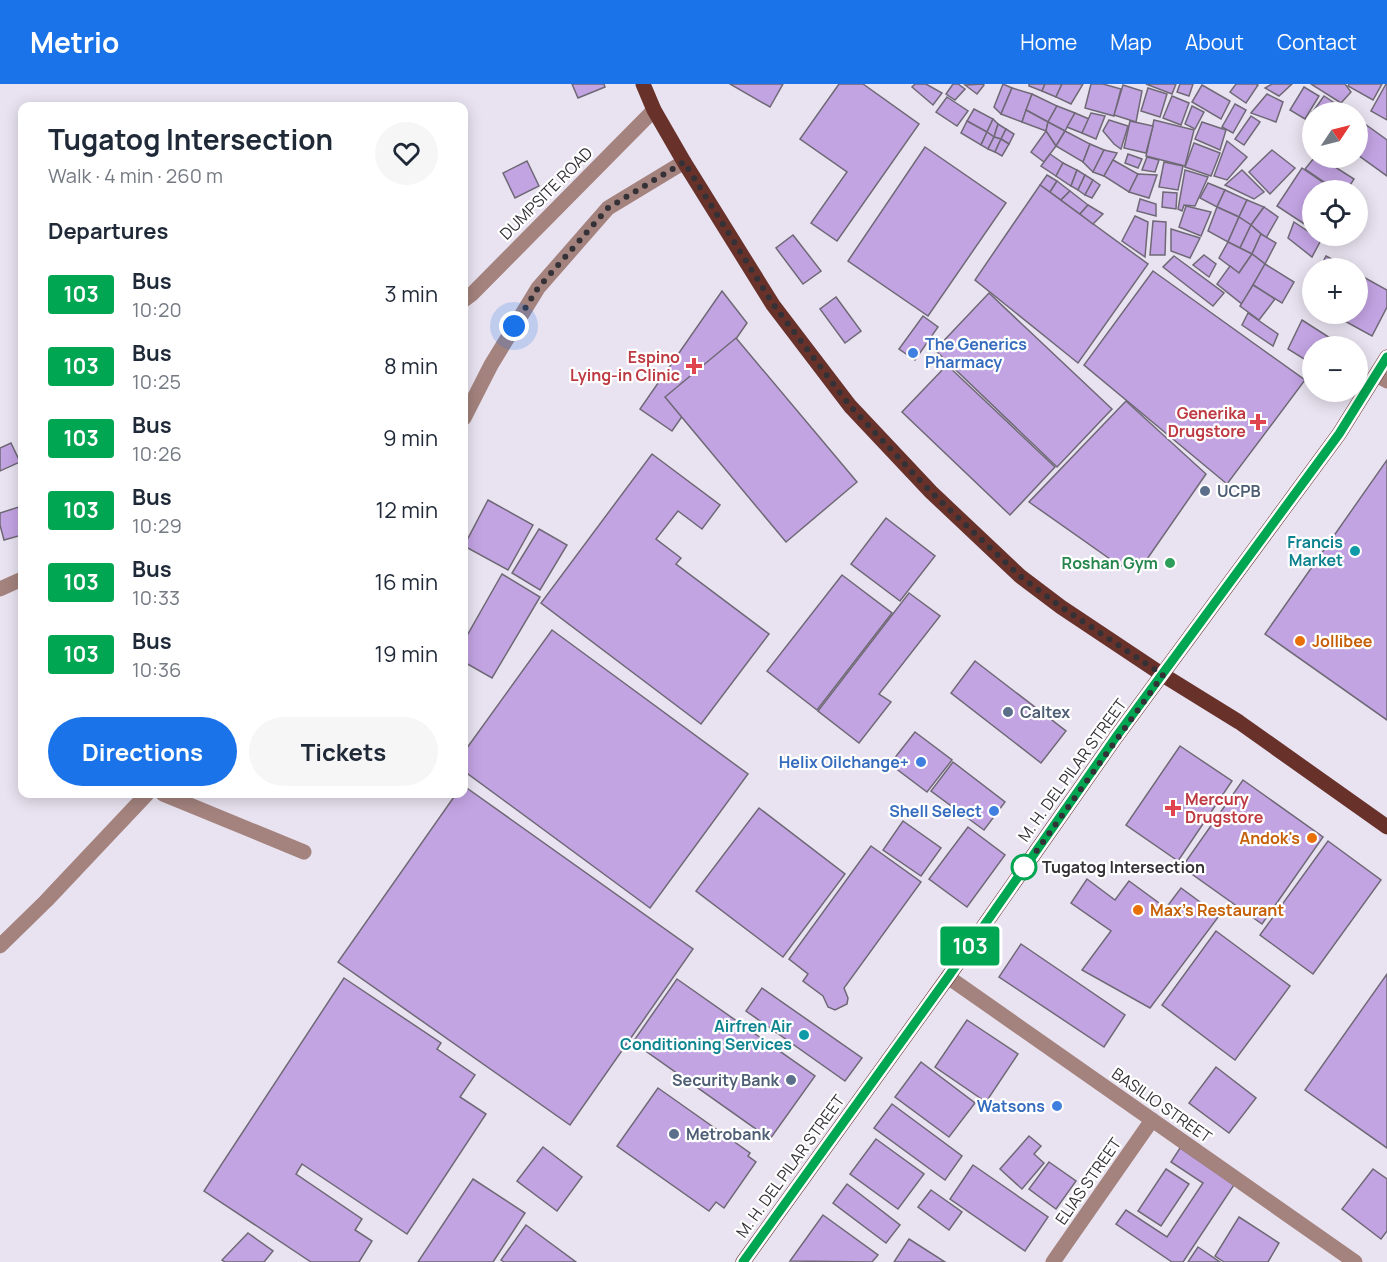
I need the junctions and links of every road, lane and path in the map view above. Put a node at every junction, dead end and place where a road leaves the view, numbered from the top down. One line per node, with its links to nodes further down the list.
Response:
1 (643, 84): 2 (main road)
2 (654, 110): 3 (main road); 4 (street, DUMPSITE ROAD)
3 (684, 162): 7 (street); 10 (main road)
4 (468, 297)
5 (1387, 357): 6 (main road, M. H. DEL PILAR STREET)
6 (1381, 378): 10 (main road, M. H. DEL PILAR STREET)
7 (468, 410)
8 (18, 581): 9 (street)
9 (0, 589)
10 (1163, 675): 13 (main road); 16 (main road, M. H. DEL PILAR STREET)
11 (143, 798): 15 (street)
12 (173, 798): 14 (street)
13 (1387, 827)
14 (304, 852)
15 (0, 946)
16 (948, 977): 17 (street, BASILIO STREET); 18 (main road, M. H. DEL PILAR STREET)
17 (1152, 1120): 19 (street, ELIAS STREET); 20 (street, BASILIO STREET)
18 (743, 1262)
19 (1053, 1262)
20 (1356, 1262)

